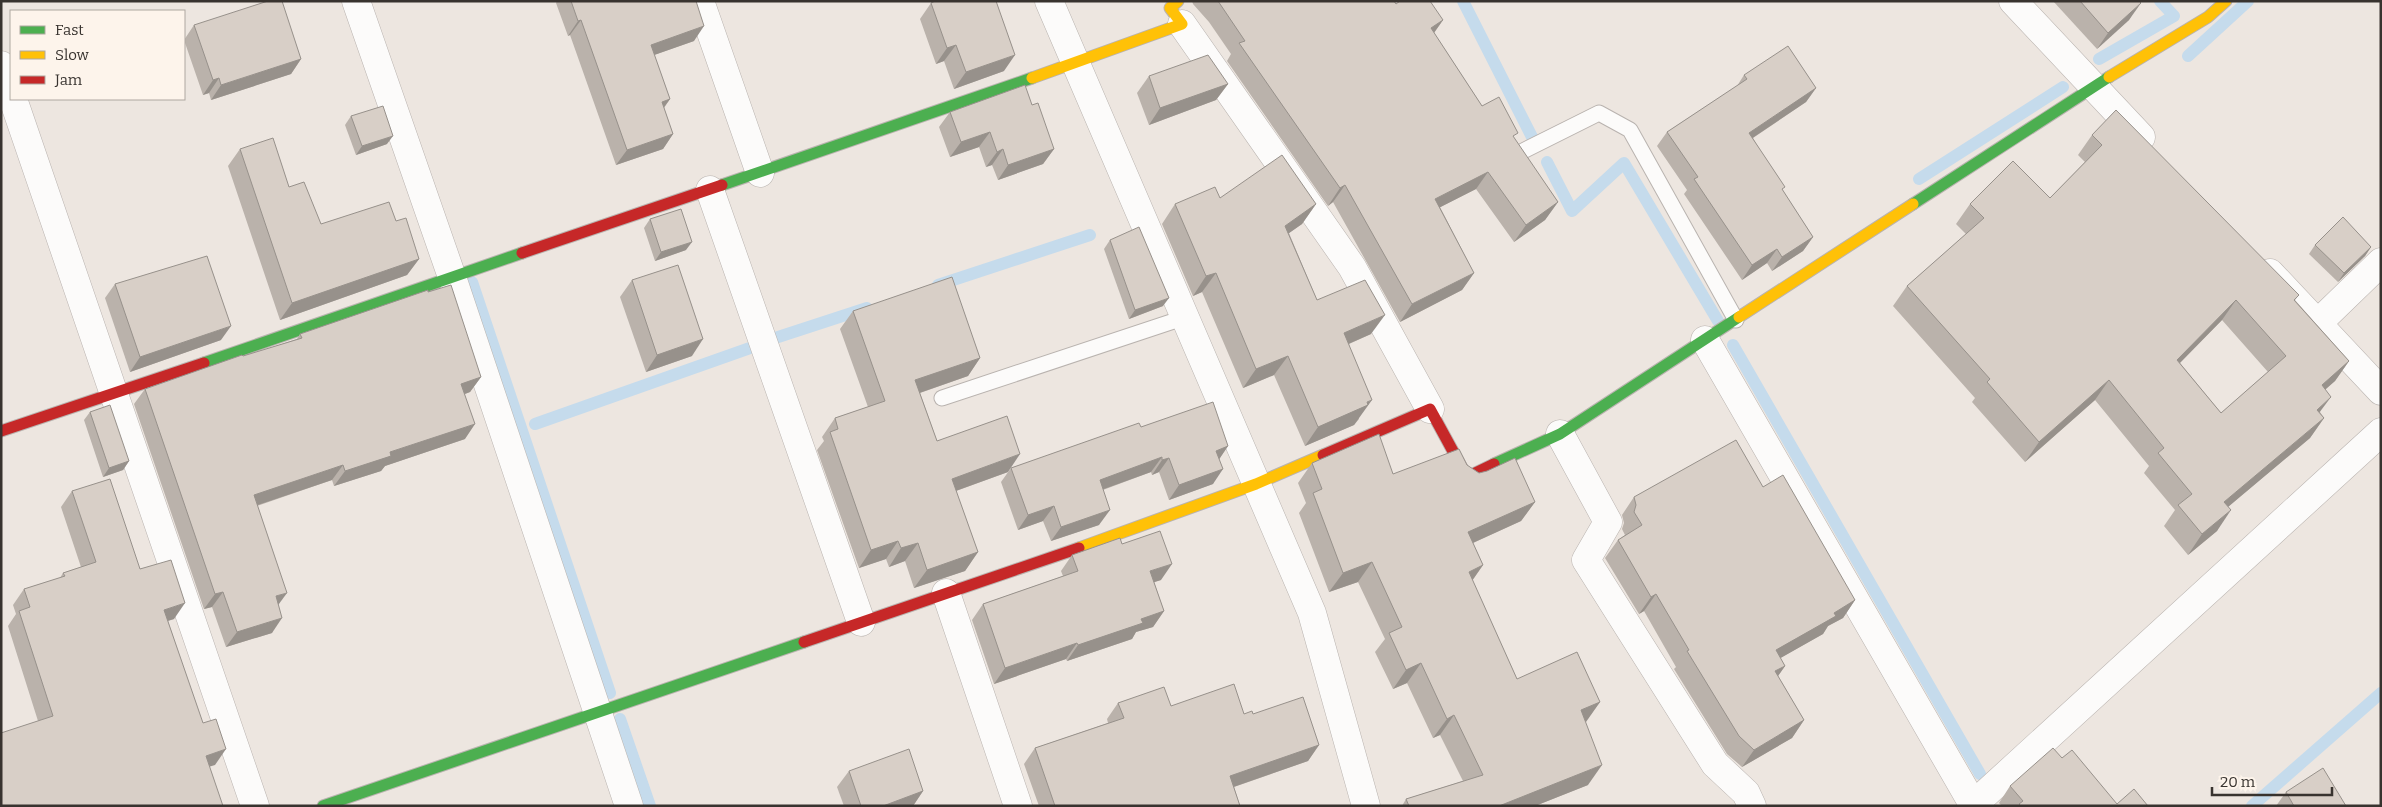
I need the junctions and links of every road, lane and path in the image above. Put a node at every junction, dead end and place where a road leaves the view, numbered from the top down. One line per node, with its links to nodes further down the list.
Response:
1 (356, 1): 18 (street)
2 (700, 1): 14 (street)
3 (1049, 1): 7 (street)
4 (2013, 1): 9 (street)
5 (2226, 1): 9 (street)
6 (1180, 13): 7 (street); 26 (street)
7 (1076, 63): 14 (street); 19 (street)
8 (1, 65): 10 (street)
9 (2093, 87): 13 (street); 20 (street)
10 (10, 92)
11 (13, 100): 24 (street)
12 (1523, 151): 20 (lane)
13 (2161, 158)
14 (760, 173): 15 (street)
15 (710, 190): 18 (street); 32 (street)
16 (2250, 252): 21 (street)
17 (2381, 262): 21 (street)
18 (452, 277): 24 (street); 33 (street)
19 (1186, 317): 25 (lane); 30 (street)
20 (1736, 320): 22 (street)
21 (2318, 323): 23 (street)
22 (1705, 340): 29 (street); 34 (street)
23 (2381, 391)
24 (114, 394): 27 (street); 35 (street)
25 (942, 398)
26 (1430, 410): 29 (street); 30 (street)
27 (1, 431)
28 (2381, 432): 34 (street)
29 (1560, 434): 40 (street)
30 (1256, 484): 31 (street); 39 (street)
31 (946, 593): 32 (street); 38 (street)
32 (860, 622): 33 (street)
33 (597, 712): 36 (street); 37 (street)
34 (1973, 805)
35 (254, 806)
36 (323, 806)
37 (629, 806)
38 (1018, 806)
39 (1366, 806)
40 (1752, 806)

